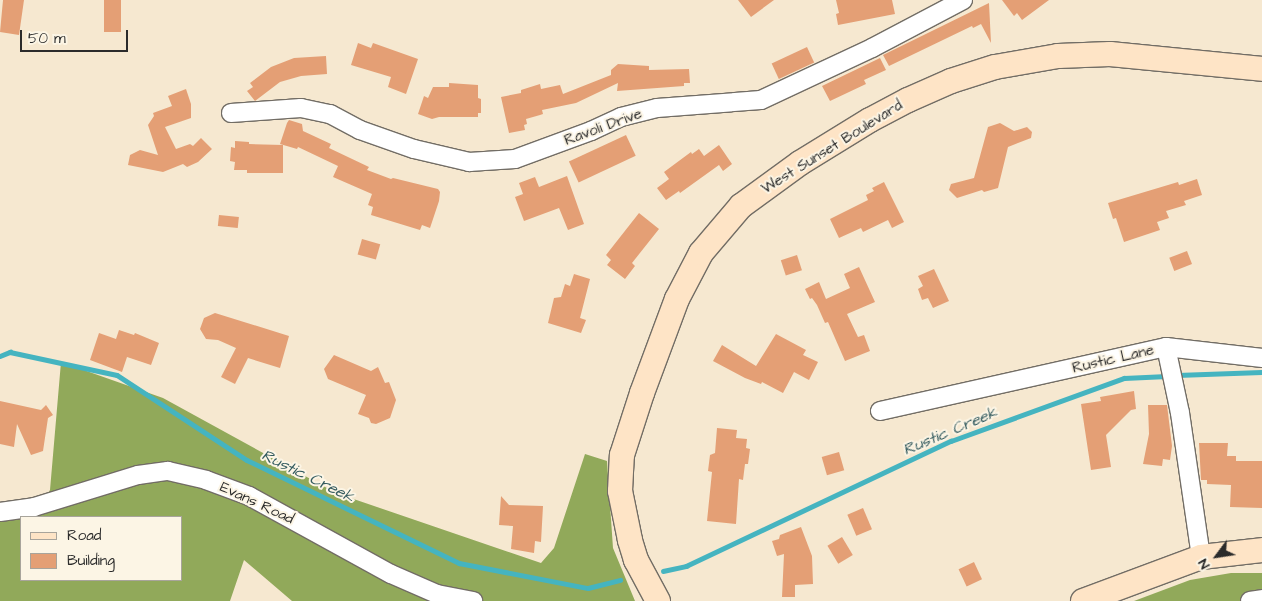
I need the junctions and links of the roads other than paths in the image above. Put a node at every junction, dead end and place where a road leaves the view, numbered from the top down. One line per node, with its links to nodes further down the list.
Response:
1 (963, 0): 3 (street, Ravoli Drive)
2 (1262, 69): 12 (main road, West Sunset Boulevard)
3 (231, 112)
4 (1166, 347): 5 (street); 6 (street, Rustic Lane); 9 (street, Rustic Lane)
5 (1262, 358)
6 (880, 410)
7 (0, 512): 11 (street, Evans Road)
8 (1262, 550): 9 (main road)
9 (1201, 556): 13 (main road)
10 (1262, 599): 14 (street)
11 (473, 601)
12 (658, 601)
13 (1084, 601)
14 (1250, 601)

